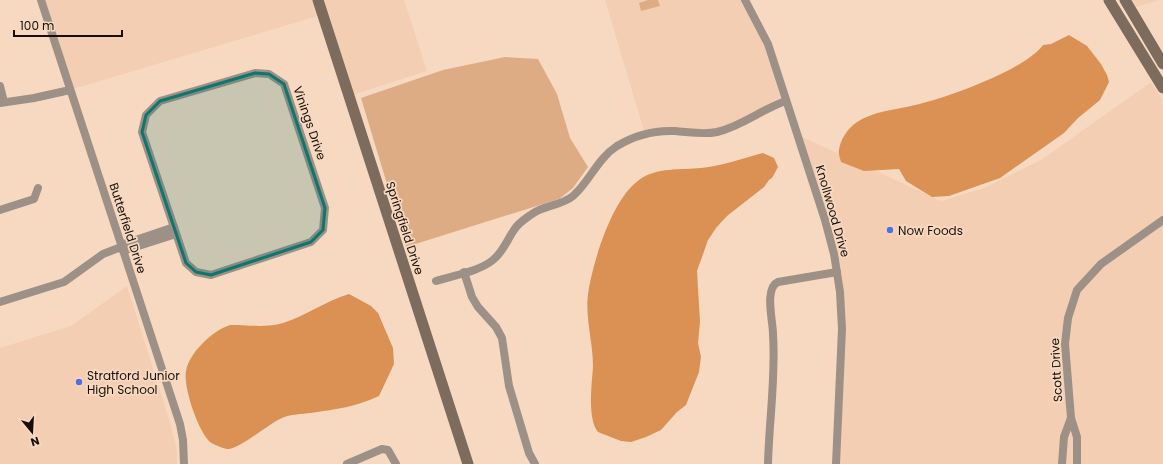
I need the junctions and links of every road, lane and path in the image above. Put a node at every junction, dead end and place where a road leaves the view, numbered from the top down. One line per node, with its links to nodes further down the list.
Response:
1 (41, 0): 11 (street, Butterfield Drive)
2 (318, 0): 27 (street, Springfield Drive)
3 (745, 0): 12 (street, Knollwood Drive)
4 (1109, 0): 7 (street)
5 (1125, 0): 6 (street)
6 (1138, 23): 7 (street); 8 (street)
7 (1127, 30): 10 (street)
8 (1163, 64)
9 (0, 86): 13 (street)
10 (1163, 88)
11 (70, 90): 13 (street); 18 (street, Butterfield Drive)
12 (786, 101): 19 (street); 20 (street, Knollwood Drive)
13 (2, 102)
14 (38, 188): 15 (street)
15 (0, 210)
16 (1163, 220): 23 (street, Scott Drive)
17 (175, 230): 17 (street, Vinings Drive); 18 (street)
18 (122, 248): 22 (street); 24 (street, Butterfield Drive)
19 (464, 272): 21 (street); 28 (street)
20 (837, 272): 29 (street); 30 (street, Knollwood Drive)
21 (436, 281)
22 (0, 302)
23 (1071, 418): 31 (street, Scott Drive); 32 (street, Scott Drive)
24 (184, 464)
25 (347, 464): 26 (street)
26 (396, 464)
27 (468, 464)
28 (535, 464)
29 (768, 464)
30 (836, 464)
31 (1062, 464)
32 (1077, 464)

